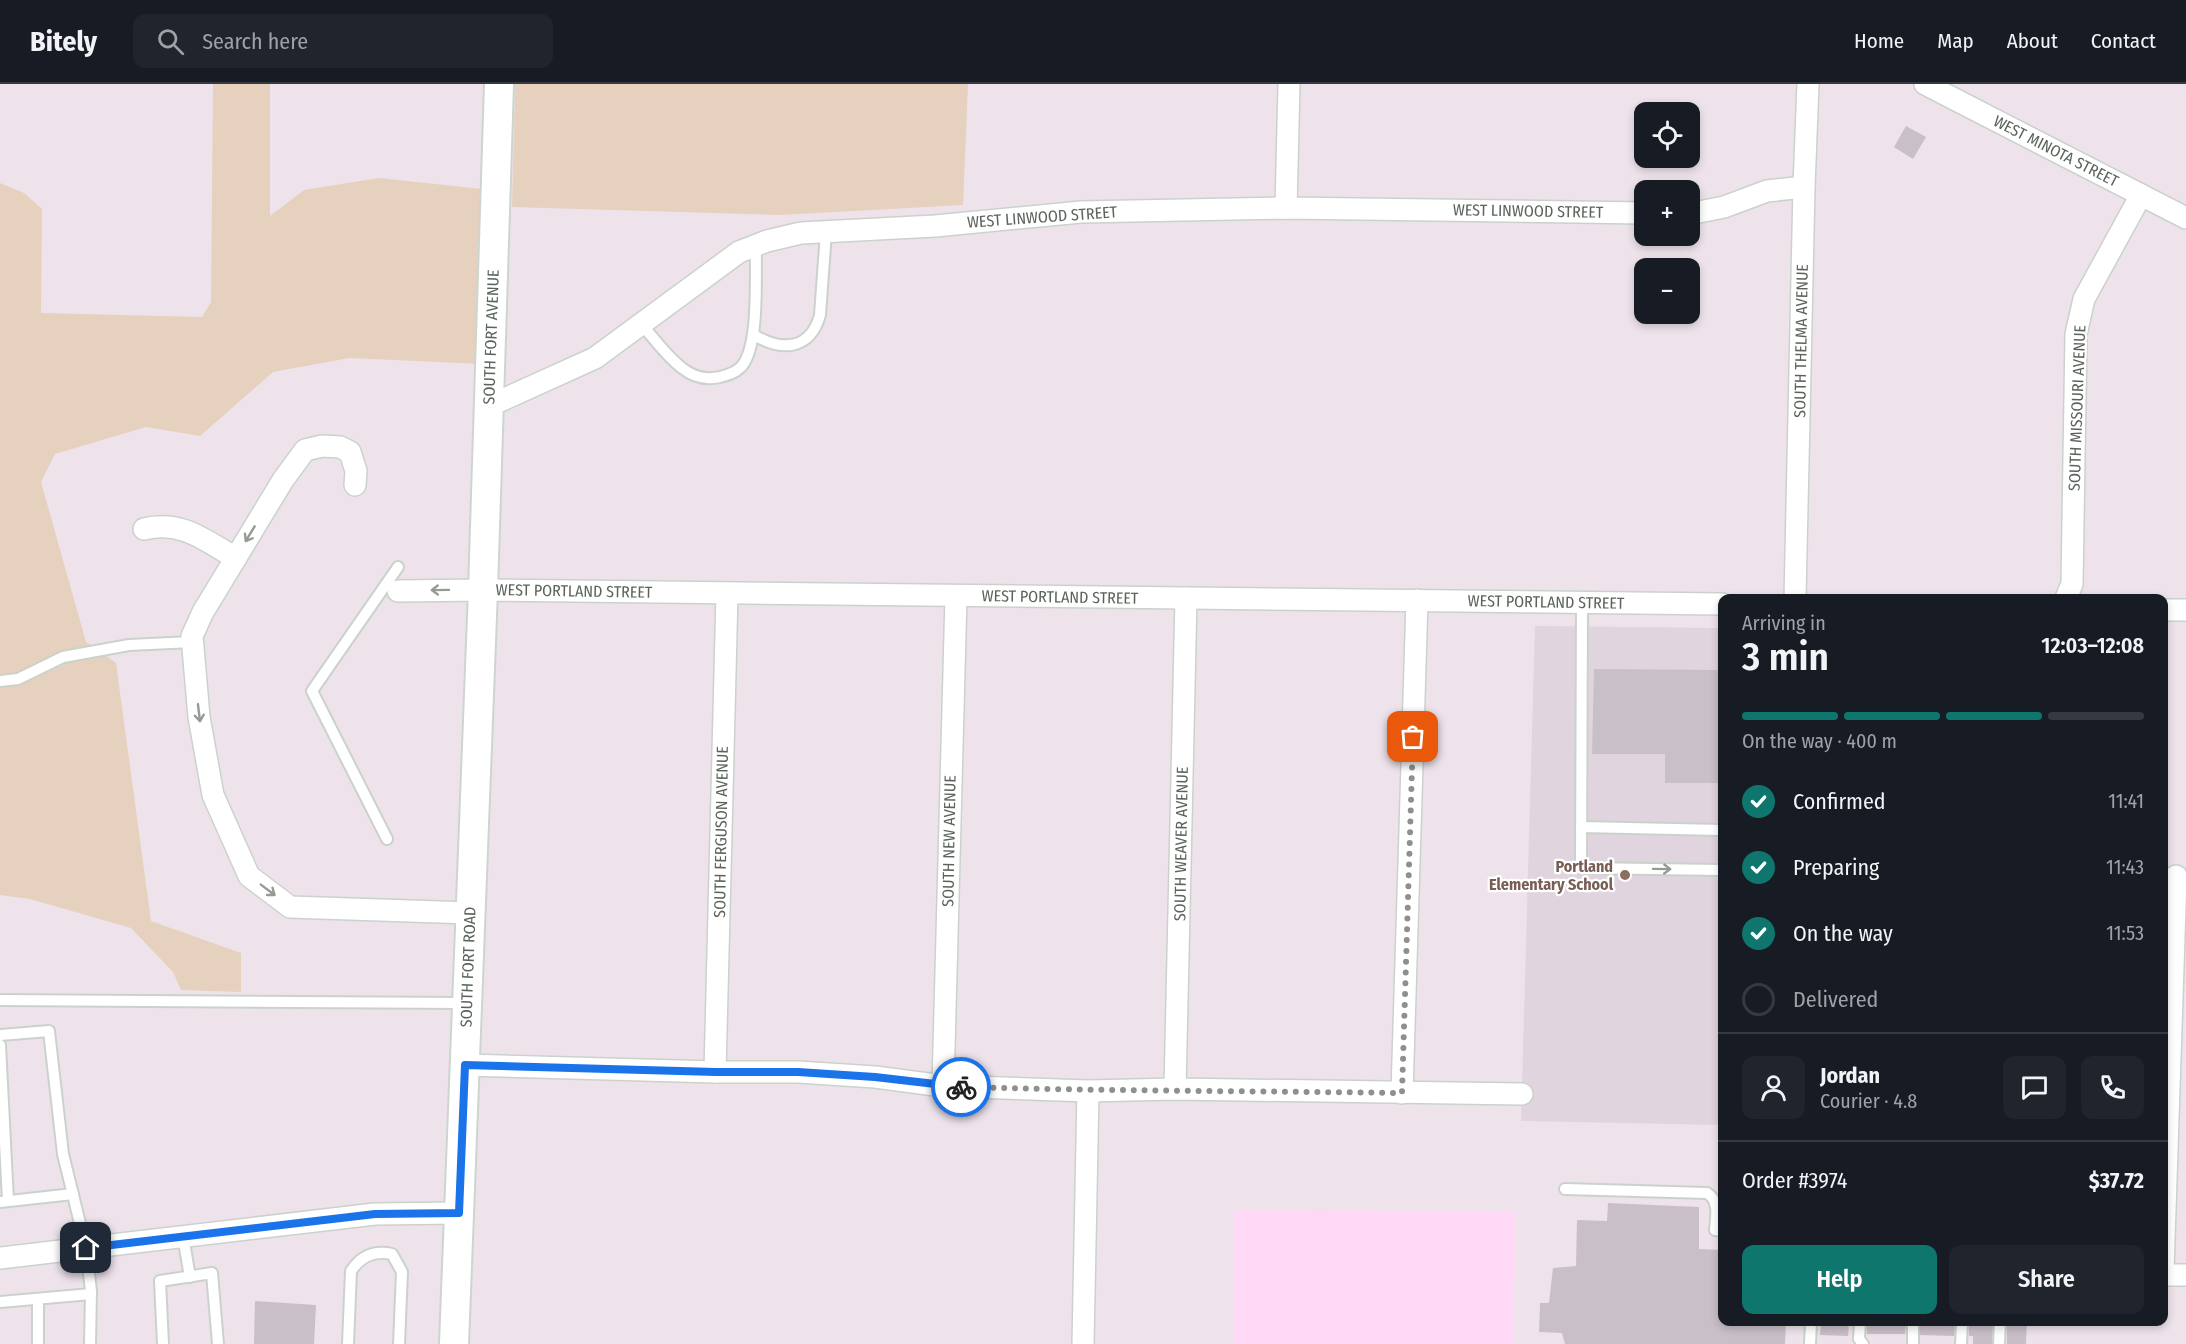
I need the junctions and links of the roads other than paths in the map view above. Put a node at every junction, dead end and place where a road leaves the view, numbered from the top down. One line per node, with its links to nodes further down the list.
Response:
1 (499, 84): 15 (street, SOUTH FORT AVENUE)
2 (1289, 84): 7 (street)
3 (1808, 84): 5 (street, SOUTH THELMA AVENUE)
4 (1925, 84): 6 (street, WEST MINOTA STREET)
5 (1804, 187): 8 (street); 23 (street, SOUTH THELMA AVENUE)
6 (2141, 195): 10 (street, WEST MINOTA STREET); 24 (street, SOUTH MISSOURI AVENUE)
7 (1286, 208): 9 (street, WEST LINWOOD STREET); 11 (street, WEST LINWOOD STREET)
8 (1700, 212)
9 (1634, 213)
10 (2186, 218)
11 (826, 232): 12 (street, WEST LINWOOD STREET); 14 (lane)
12 (756, 245): 13 (street, WEST LINWOOD STREET); 14 (lane)
13 (641, 324): 14 (lane); 15 (street, WEST LINWOOD STREET)
14 (754, 334)
15 (489, 406): 20 (street, SOUTH FORT AVENUE)
16 (355, 485): 18 (street, one-way to 18)
17 (144, 530): 18 (street)
18 (236, 558): 32 (street)
19 (398, 567): 36 (lane)
20 (483, 590): 21 (street, WEST PORTLAND STREET, one-way to 21); 22 (street, WEST PORTLAND STREET); 39 (street, SOUTH FORT ROAD)
21 (398, 591)
22 (727, 593): 25 (street, WEST PORTLAND STREET); 45 (street, SOUTH FERGUSON AVENUE)
23 (1795, 594)
24 (2068, 594)
25 (956, 596): 26 (street, WEST PORTLAND STREET); 46 (street, SOUTH NEW AVENUE)
26 (1186, 598): 27 (street, WEST PORTLAND STREET); 47 (street, SOUTH WEAVER AVENUE)
27 (1417, 600): 28 (street, WEST PORTLAND STREET); 49 (street)
28 (1582, 602): 29 (street, WEST PORTLAND STREET); 34 (lane)
29 (1718, 604)
30 (2168, 609): 31 (street)
31 (2186, 610)
32 (192, 642): 33 (lane); 39 (street, one-way to 39)
33 (0, 681)
34 (1581, 827): 35 (lane); 37 (lane, one-way to 37)
35 (1718, 830)
36 (387, 839)
37 (1718, 870)
38 (2175, 876): 51 (street)
39 (470, 913): 41 (street, SOUTH FORT ROAD)
40 (0, 1000): 41 (lane)
41 (466, 1003): 44 (street, SOUTH FORT ROAD)
42 (0, 1035): 53 (lane)
43 (0, 1045): 54 (lane)
44 (465, 1065): 45 (street); 55 (street, SOUTH FORT ROAD)
45 (716, 1072): 46 (street)
46 (943, 1086): 48 (street)
47 (1175, 1089): 48 (street); 49 (street)
48 (1088, 1091): 78 (street)
49 (1402, 1093): 50 (street)
50 (1522, 1094)
51 (2168, 1106)
52 (1565, 1189): 56 (lane)
53 (73, 1194): 54 (lane); 58 (lane)
54 (4, 1202)
55 (459, 1213): 57 (street); 77 (street, SOUTH FORT ROAD)
56 (1718, 1230)
57 (183, 1236): 58 (street); 62 (lane)
58 (86, 1248): 59 (street); 63 (lane)
59 (0, 1258)
60 (2168, 1275): 61 (street)
61 (2186, 1275)
62 (190, 1277): 73 (lane); 74 (lane)
63 (91, 1294): 64 (lane); 72 (lane)
64 (38, 1299): 65 (lane); 71 (lane)
65 (0, 1302)
66 (1810, 1326): 79 (lane)
67 (1860, 1326): 80 (lane)
68 (1913, 1326): 81 (lane)
69 (1962, 1326): 82 (lane)
70 (2000, 1326): 83 (lane)
71 (39, 1344)
72 (90, 1344)
73 (163, 1344)
74 (218, 1344)
75 (348, 1344): 76 (lane)
76 (399, 1344)
77 (454, 1344)
78 (1083, 1344)
79 (1810, 1344)
80 (1863, 1344)
81 (1913, 1344)
82 (1961, 1344)
83 (2000, 1344)

